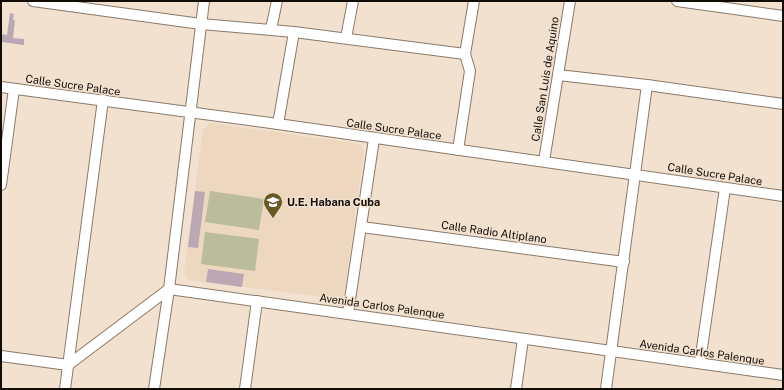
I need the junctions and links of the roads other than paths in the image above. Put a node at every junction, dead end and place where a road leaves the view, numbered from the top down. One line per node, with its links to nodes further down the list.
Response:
1 (33, 1): 9 (street)
2 (204, 1): 9 (street)
3 (277, 1): 10 (street)
4 (353, 1): 12 (street)
5 (474, 1): 13 (street)
6 (570, 1): 14 (street, Calle San Luis de Aquino)
7 (677, 1): 8 (street)
8 (783, 16)
9 (201, 24): 10 (street); 20 (street)
10 (271, 29): 11 (street)
11 (294, 32): 12 (street); 21 (street)
12 (346, 38): 13 (street)
13 (465, 54): 23 (street)
14 (558, 75): 15 (street); 24 (street, Calle San Luis de Aquino)
15 (647, 85): 19 (street); 25 (street)
16 (1, 87): 17 (street, Calle Sucre Palace)
17 (14, 89): 18 (street, Calle Sucre Palace); 26 (street)
18 (103, 100): 20 (street, Calle Sucre Palace); 38 (street)
19 (783, 104)
20 (191, 113): 21 (street, Calle Sucre Palace); 31 (street)
21 (278, 124): 22 (street, Calle Sucre Palace)
22 (374, 139): 23 (street, Calle Sucre Palace); 29 (street)
23 (458, 150): 24 (street, Calle Sucre Palace)
24 (544, 161): 25 (street, Calle Sucre Palace)
25 (635, 174): 27 (street, Calle Sucre Palace); 30 (street)
26 (1, 180)
27 (725, 188): 28 (street, Calle Sucre Palace); 37 (street)
28 (783, 196)
29 (362, 227): 30 (street, Calle Radio Altiplano); 33 (street)
30 (624, 262): 35 (street)
31 (169, 289): 32 (street, Avenida Carlos Palenque); 38 (street); 41 (street)
32 (257, 301): 33 (street, Avenida Carlos Palenque); 42 (street)
33 (348, 313): 34 (street, Avenida Carlos Palenque)
34 (523, 339): 35 (street, Avenida Carlos Palenque); 43 (street)
35 (611, 351): 37 (street, Avenida Carlos Palenque); 44 (street)
36 (1, 356): 38 (street)
37 (700, 362): 39 (street, Avenida Carlos Palenque)
38 (68, 365): 40 (street)
39 (783, 375)
40 (65, 389)
41 (154, 389)
42 (246, 389)
43 (516, 389)
44 (606, 389)

